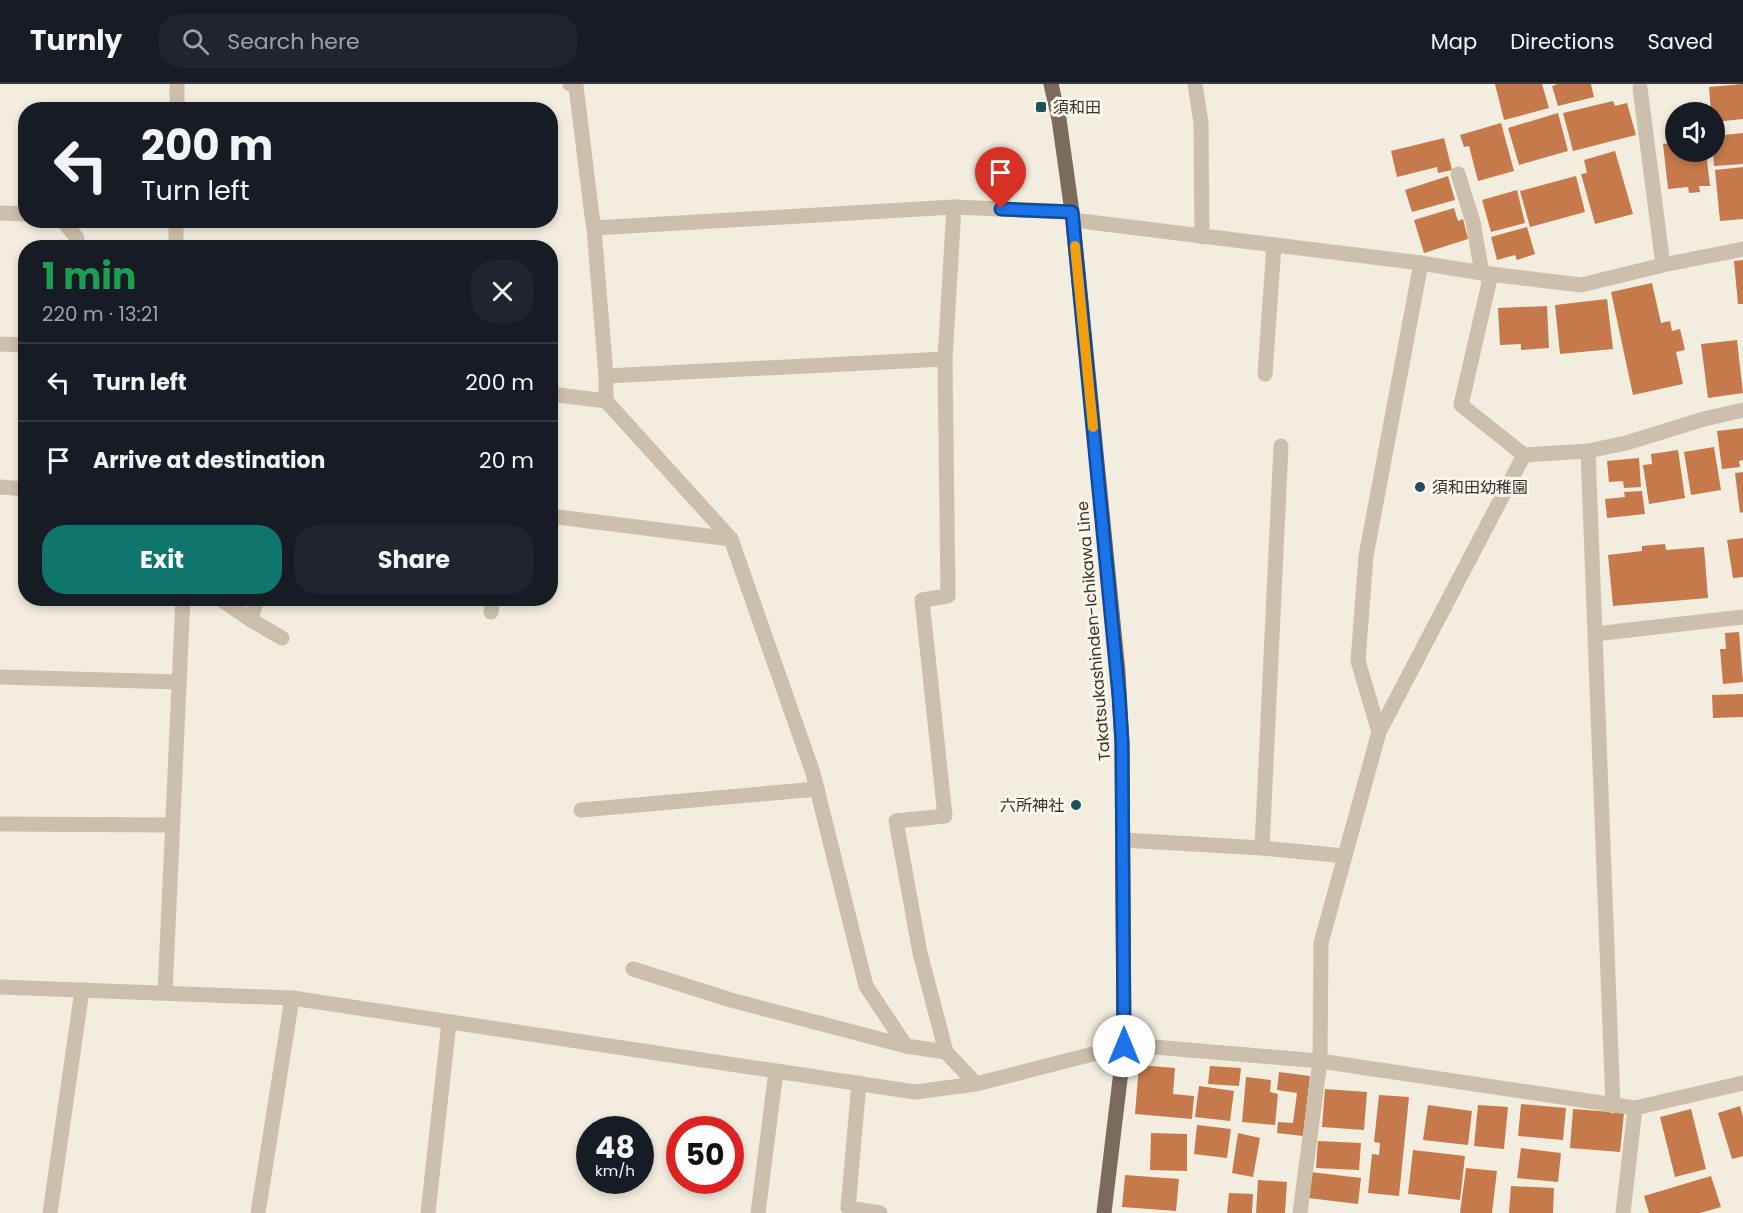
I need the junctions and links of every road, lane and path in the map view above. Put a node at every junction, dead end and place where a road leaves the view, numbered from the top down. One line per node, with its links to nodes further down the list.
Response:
1 (177, 84): 6 (street)
2 (570, 84): 13 (street)
3 (1051, 84): 11 (main road, Takatsukashinden-Ichikawa Line)
4 (1195, 84): 14 (street)
5 (1640, 88): 19 (street)
6 (177, 102)
7 (1458, 174): 20 (street)
8 (954, 207): 11 (street); 13 (street); 23 (street)
9 (0, 213): 10 (street)
10 (18, 214)
11 (1072, 216): 14 (street); 50 (main road, Takatsukashinden-Ichikawa Line)
12 (69, 228): 15 (street)
13 (594, 228): 25 (street)
14 (1202, 237): 16 (street)
15 (77, 240)
16 (1274, 245): 18 (street); 24 (street)
17 (1743, 249): 19 (street)
18 (1421, 263): 20 (street); 45 (street)
19 (1663, 265): 20 (street)
20 (1487, 274): 31 (street)
21 (0, 344): 22 (street)
22 (18, 345)
23 (945, 359): 25 (street); 61 (street)
24 (1265, 374)
25 (606, 376): 27 (street)
26 (558, 395): 27 (street)
27 (606, 401): 35 (street)
28 (1743, 410): 30 (street)
29 (1281, 446): 51 (street)
30 (1588, 451): 31 (street); 41 (street)
31 (1524, 455): 45 (street)
32 (0, 487): 33 (street)
33 (18, 488)
34 (558, 517): 35 (street)
35 (731, 539): 46 (street)
36 (183, 606): 44 (street)
37 (231, 606): 40 (street)
38 (255, 606): 40 (street)
39 (1743, 617): 41 (street)
40 (251, 620): 42 (street)
41 (1595, 634): 67 (street)
42 (282, 638)
43 (0, 677): 44 (street)
44 (179, 682): 49 (street)
45 (1379, 732): 52 (street)
46 (817, 789): 47 (street); 59 (street)
47 (581, 810)
48 (0, 824): 49 (street)
49 (172, 825): 56 (street)
50 (1123, 840): 51 (street); 60 (main road, Takatsukashinden-Ichikawa Line)
51 (1262, 848): 52 (street)
52 (1345, 856): 62 (street)
53 (633, 969): 59 (street)
54 (0, 987): 55 (street)
55 (82, 990): 56 (street); 69 (street)
56 (165, 993): 57 (street)
57 (292, 998): 58 (street); 70 (street)
58 (449, 1022): 63 (street); 71 (street)
59 (906, 1046): 61 (street)
60 (1124, 1046): 62 (street); 66 (street); 74 (main road, Takatsukashinden-Ichikawa Line)
61 (946, 1052): 66 (street)
62 (1320, 1061): 67 (street); 75 (street)
63 (776, 1071): 64 (street); 72 (street)
64 (859, 1083): 66 (street); 73 (street)
65 (1743, 1083): 68 (street)
66 (976, 1084)
67 (1613, 1106): 68 (street)
68 (1635, 1108): 76 (street)
69 (50, 1213)
70 (258, 1213)
71 (428, 1213)
72 (758, 1213)
73 (880, 1213)
74 (1104, 1213)
75 (1300, 1213)
76 (1623, 1213)

